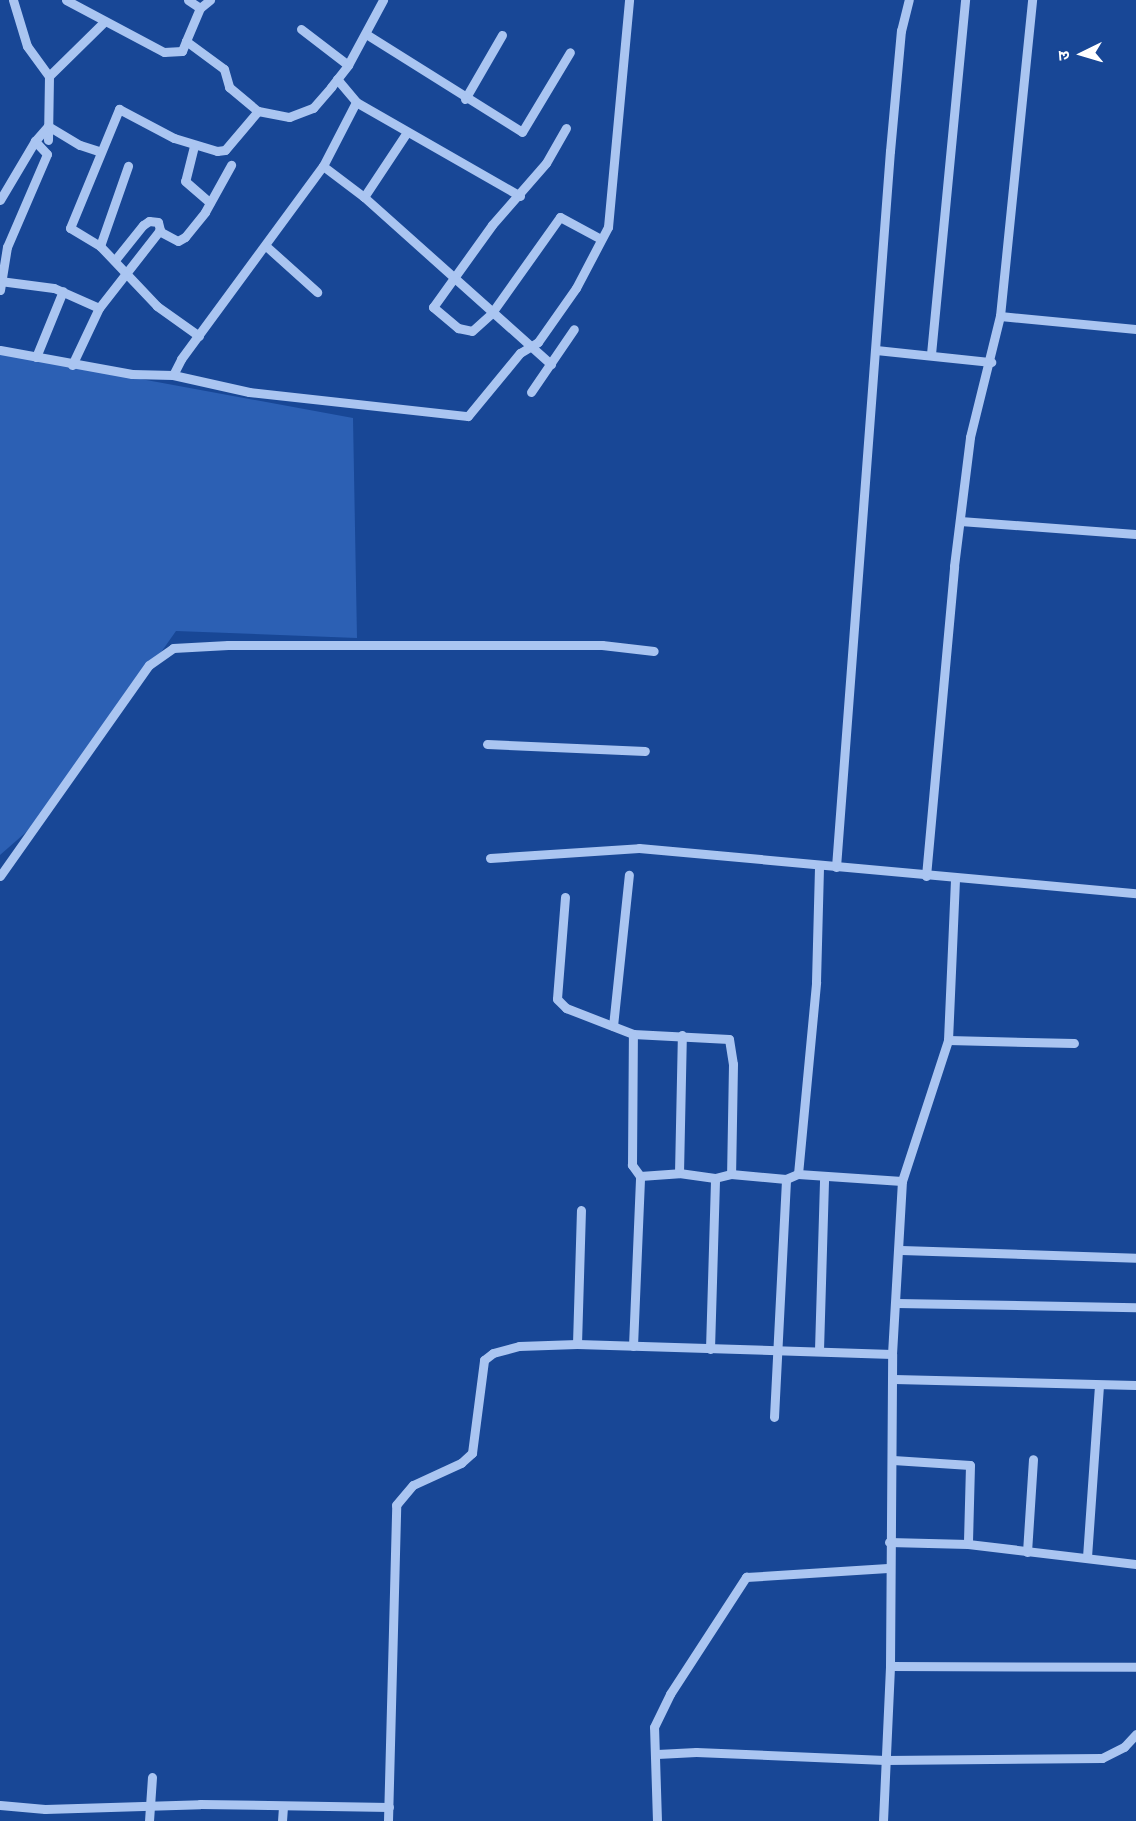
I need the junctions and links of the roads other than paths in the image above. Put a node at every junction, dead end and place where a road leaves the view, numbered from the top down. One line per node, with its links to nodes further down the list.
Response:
1 (13, 0): 18 (street)
2 (66, 0): 11 (street)
3 (188, 0): 10 (street)
4 (210, 0): 10 (street)
5 (383, 0): 13 (street)
6 (629, 0): 38 (street)
7 (909, 0): 56 (street)
8 (965, 0): 57 (street)
9 (1032, 0): 50 (street)
10 (200, 8): 15 (street)
11 (104, 22): 15 (street); 18 (street)
12 (301, 29): 17 (street)
13 (366, 34): 17 (street); 20 (street)
14 (502, 35): 20 (street)
15 (186, 41): 22 (street)
16 (570, 52): 20 (street)
17 (348, 65): 19 (street)
18 (50, 76): 23 (street)
19 (337, 79): 21 (street); 22 (street)
20 (465, 99)
21 (357, 102): 25 (street); 32 (street)
22 (258, 111): 28 (street)
23 (48, 126): 26 (street); 27 (street); 29 (street)
24 (566, 128): 33 (street)
25 (407, 132): 33 (street); 34 (street)
26 (48, 140)
27 (35, 141): 35 (street); 39 (street)
28 (194, 146): 29 (street); 36 (street)
29 (98, 151): 40 (street)
30 (231, 165): 36 (street)
31 (128, 166): 40 (street)
32 (323, 166): 34 (street); 41 (street)
33 (520, 196): 44 (street)
34 (364, 197): 44 (street)
35 (0, 200)
36 (210, 203): 37 (street)
37 (159, 231): 42 (street); 43 (street)
38 (599, 238): 49 (street); 54 (street)
39 (4, 245): 45 (street)
40 (100, 246): 42 (street)
41 (266, 246): 47 (street); 53 (street)
42 (115, 260): 43 (street)
43 (124, 274): 48 (street); 53 (street)
44 (452, 277): 49 (street); 49 (street)
45 (1, 284): 46 (street)
46 (63, 291): 48 (street); 58 (street)
47 (317, 292)
48 (99, 308): 61 (street)
49 (491, 314): 54 (street)
50 (1000, 316): 52 (street); 59 (street)
51 (574, 329): 60 (street)
52 (1136, 329)
53 (199, 336): 62 (street)
54 (530, 348): 60 (street); 62 (street)
55 (0, 350): 58 (street)
56 (876, 350): 57 (street); 71 (street)
57 (931, 354): 59 (street)
58 (36, 357): 61 (street)
59 (991, 362): 64 (street)
60 (551, 364): 63 (street)
61 (72, 365): 62 (street)
62 (173, 375)
63 (531, 392)
64 (960, 521): 65 (street); 74 (street)
65 (1136, 534)
66 (654, 651): 72 (street)
67 (487, 744): 68 (street)
68 (645, 751)
69 (490, 858): 70 (street)
70 (819, 866): 71 (street); 85 (street)
71 (836, 867): 74 (street)
72 (0, 876)
73 (629, 876): 78 (street)
74 (926, 876): 75 (street)
75 (955, 879): 76 (street); 81 (street)
76 (1136, 893)
77 (565, 897): 78 (street)
78 (613, 1026): 79 (street)
79 (633, 1034): 80 (street); 86 (street)
80 (682, 1035): 83 (street); 84 (street)
81 (948, 1040): 82 (street); 90 (street)
82 (1074, 1043)
83 (679, 1173): 86 (street); 88 (street)
84 (731, 1174): 88 (street); 89 (street)
85 (798, 1174): 87 (street); 89 (street)
86 (640, 1176): 97 (street)
87 (824, 1177): 90 (street); 99 (street)
88 (715, 1178): 98 (street)
89 (786, 1179): 100 (street)
90 (902, 1181): 92 (street)
91 (581, 1210): 96 (street)
92 (901, 1250): 93 (street); 94 (street)
93 (1136, 1258)
94 (896, 1303): 95 (street); 101 (street)
95 (1136, 1307)
96 (578, 1344): 97 (street); 123 (street)
97 (633, 1346): 98 (street)
98 (710, 1349): 100 (street)
99 (819, 1350): 100 (street); 101 (street)
100 (778, 1351): 105 (street)
101 (892, 1354): 102 (street)
102 (894, 1379): 104 (street); 107 (street)
103 (1136, 1385): 104 (street)
104 (1099, 1387): 111 (street)
105 (774, 1417)
106 (1033, 1459): 110 (street)
107 (892, 1460): 108 (street); 109 (street)
108 (890, 1542): 109 (street); 113 (street)
109 (968, 1544): 110 (street)
110 (1027, 1552): 111 (street)
111 (1087, 1557): 112 (street)
112 (1136, 1564)
113 (888, 1568): 114 (street); 117 (street)
114 (890, 1665): 115 (street); 118 (street)
115 (1136, 1667)
116 (1136, 1734): 118 (street)
117 (657, 1754): 118 (street); 127 (street)
118 (885, 1760): 128 (street)
119 (152, 1778): 121 (street)
120 (0, 1805): 121 (street)
121 (149, 1806): 122 (street); 124 (street)
122 (283, 1806): 123 (street); 125 (street)
123 (389, 1807): 126 (street)
124 (149, 1821)
125 (282, 1821)
126 (388, 1821)
127 (657, 1821)
128 (883, 1821)

